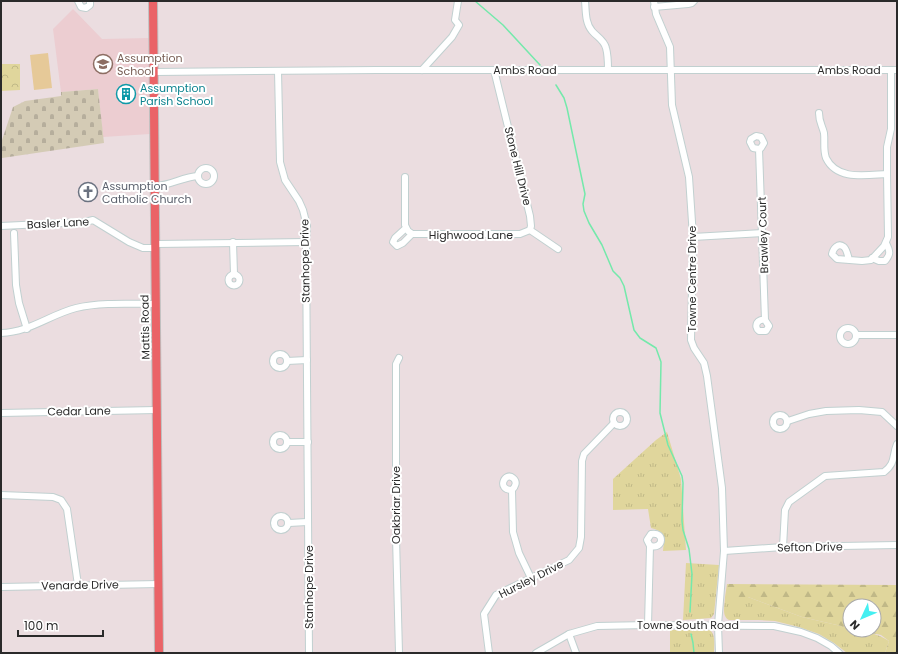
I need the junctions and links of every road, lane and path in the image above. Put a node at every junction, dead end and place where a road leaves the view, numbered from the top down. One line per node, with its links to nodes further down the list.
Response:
1 (78, 1): 2 (street)
2 (90, 1)
3 (153, 1): 14 (main road, Mattis Road)
4 (458, 1): 9 (street)
5 (585, 1): 11 (street)
6 (694, 1): 7 (street)
7 (654, 4): 12 (street, Towne Centre Drive)
8 (895, 69): 12 (street, Ambs Road); 17 (street)
9 (422, 70): 10 (street, Ambs Road); 13 (street, Ambs Road)
10 (494, 70): 11 (street, Ambs Road); 22 (street, Stone Hill Drive)
11 (608, 70): 12 (street, Ambs Road)
12 (671, 70): 25 (street, Towne Centre Drive)
13 (278, 71): 14 (street, Ambs Road); 27 (street, Stanhope Drive)
14 (154, 72): 20 (main road, Mattis Road)
15 (819, 113): 17 (street)
16 (759, 149): 24 (street, Brawley Court)
17 (887, 174): 28 (street)
18 (198, 176): 20 (street)
19 (405, 177): 22 (street, Highwood Lane)
20 (156, 186): 29 (main road, Mattis Road)
21 (1, 226): 29 (street, Basler Lane)
22 (530, 230): 30 (street)
23 (14, 233): 36 (street)
24 (763, 233): 25 (street); 35 (street, Brawley Court)
25 (693, 237): 58 (street, Towne Centre Drive)
26 (233, 242): 27 (street, Basler Lane); 29 (street, Basler Lane); 33 (street)
27 (306, 242): 41 (street, Stanhope Drive)
28 (886, 243): 31 (street); 31 (street)
29 (156, 246): 34 (main road, Mattis Road)
30 (558, 250)
31 (872, 258): 32 (street)
32 (849, 260)
33 (234, 274)
34 (156, 304): 36 (street); 43 (main road, Mattis Road)
35 (766, 320)
36 (27, 329): 37 (street)
37 (1, 333)
38 (856, 335): 39 (street)
39 (897, 335)
40 (400, 358): 68 (street, Oakbriar Drive)
41 (307, 360): 42 (street); 49 (street, Stanhope Drive)
42 (287, 361)
43 (157, 410): 44 (street, Cedar Lane); 60 (main road, Mattis Road)
44 (1, 413)
45 (788, 421): 47 (street)
46 (614, 423): 59 (street, Hursley Drive)
47 (897, 426)
48 (287, 442): 49 (street)
49 (308, 442): 53 (street, Stanhope Drive)
50 (897, 444): 57 (street)
51 (512, 490): 59 (street)
52 (1, 495): 61 (street)
53 (307, 522): 54 (street); 67 (street, Stanhope Drive)
54 (289, 523)
55 (897, 545): 57 (street, Sefton Drive)
56 (650, 546): 63 (street)
57 (783, 547): 58 (street, Sefton Drive)
58 (724, 551): 64 (street, Towne Centre Drive)
59 (531, 578): 69 (street, Hursley Drive)
60 (159, 584): 61 (street, Venarde Drive); 66 (main road, Mattis Road)
61 (78, 585): 62 (street, Venarde Drive)
62 (1, 587)
63 (648, 625): 64 (street, Towne South Road); 65 (street, Towne South Road)
64 (718, 625): 72 (street, Towne Centre Drive); 73 (street, Towne South Road)
65 (569, 634): 70 (street, Towne South Road); 71 (street)
66 (159, 653)
67 (309, 653)
68 (399, 653)
69 (489, 653)
70 (536, 653)
71 (576, 653)
72 (719, 653)
73 (839, 653)

